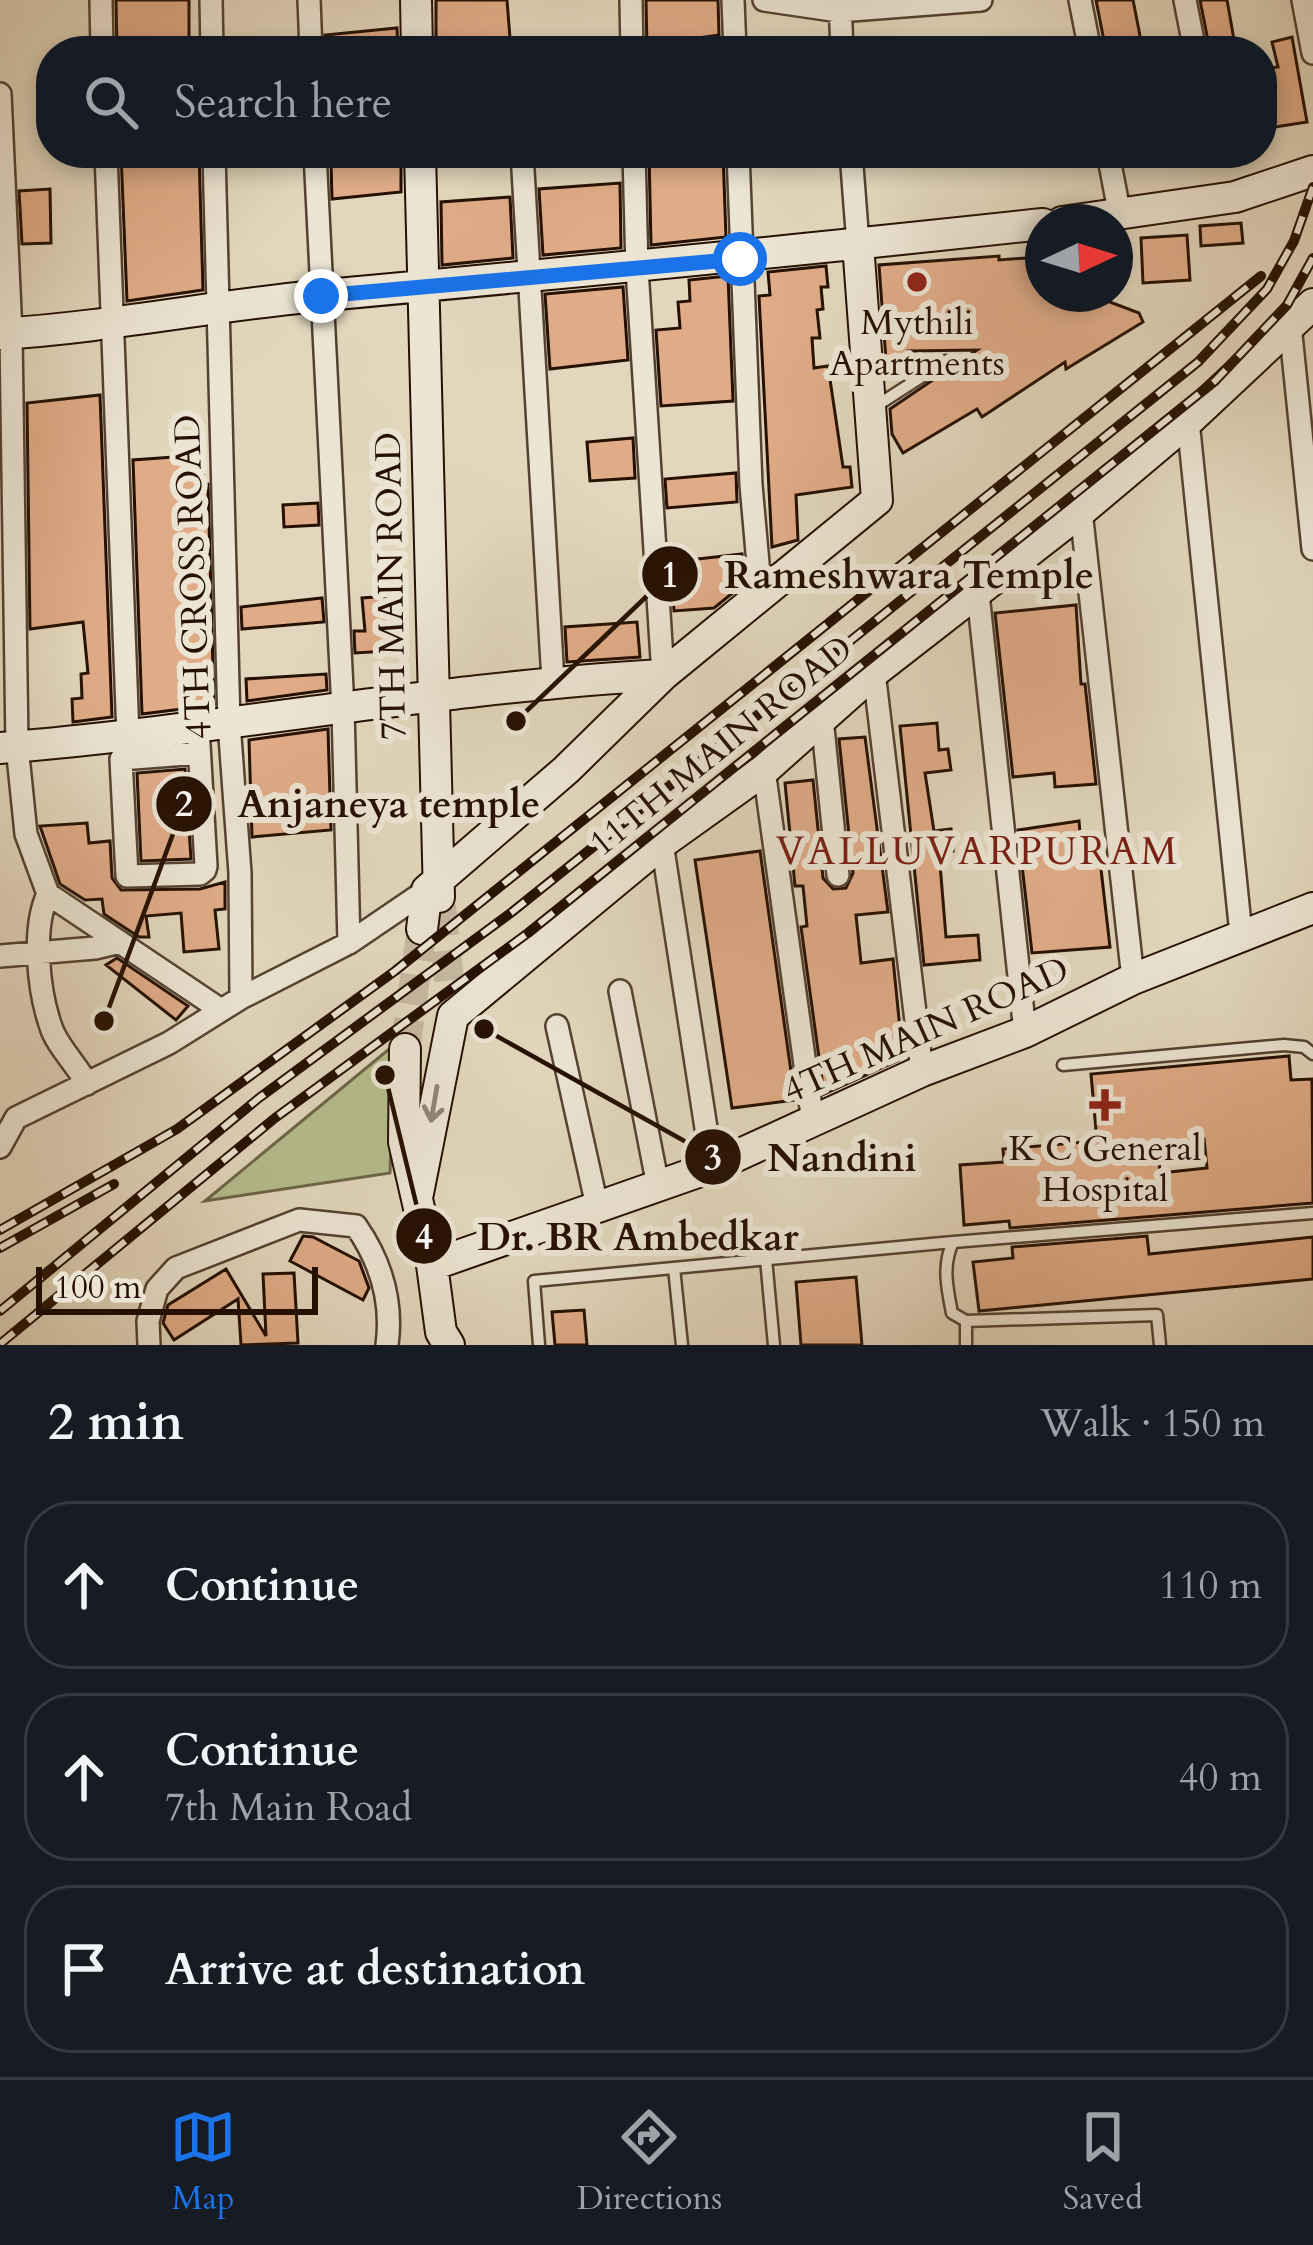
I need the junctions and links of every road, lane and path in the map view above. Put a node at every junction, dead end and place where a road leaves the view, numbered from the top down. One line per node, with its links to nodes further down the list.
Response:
1 (101, 0): 14 (street)
2 (212, 0): 15 (street)
3 (309, 0): 16 (street)
4 (416, 0): 17 (main road)
5 (631, 0): 18 (street)
6 (734, 0): 19 (street)
7 (764, 0): 13 (street)
8 (981, 0): 12 (street)
9 (1080, 0): 21 (street)
10 (1185, 0): 22 (street)
11 (1303, 0): 23 (street)
12 (925, 3): 13 (street)
13 (840, 6): 20 (street)
14 (102, 36)
15 (212, 36)
16 (310, 36)
17 (417, 36)
18 (632, 36)
19 (735, 36)
20 (841, 36)
21 (1087, 36)
22 (1192, 36)
23 (1313, 53)
24 (0, 94): 47 (street)
25 (106, 168): 46 (street)
26 (214, 168): 45 (street, 4TH CROSS ROAD)
27 (316, 168): 43 (street)
28 (420, 168): 42 (main road, 7TH MAIN ROAD)
29 (523, 168): 41 (street)
30 (634, 168): 40 (street)
31 (738, 168): 39 (street)
32 (851, 168): 38 (street)
33 (1111, 168): 35 (street)
34 (1313, 171): 36 (main road)
35 (1118, 204)
36 (1133, 214)
37 (1025, 226): 38 (main road)
38 (858, 244): 39 (main road); 50 (main road)
39 (740, 259): 40 (main road); 55 (street)
40 (637, 269): 41 (main road); 57 (street)
41 (527, 279): 42 (main road); 58 (street)
42 (424, 288): 43 (main road); 59 (main road, 7TH MAIN ROAD)
43 (321, 296): 45 (main road); 60 (street)
44 (1307, 310): 49 (street); 51 (main road, 11TH MAIN ROAD)
45 (218, 311): 46 (main road); 62 (street, 4TH CROSS ROAD)
46 (111, 325): 47 (main road); 63 (street)
47 (5, 333): 64 (street)
48 (946, 361): 50 (lane)
49 (1305, 390): 53 (street)
50 (871, 410): 55 (main road)
51 (1188, 421): 52 (main road, 11TH MAIN ROAD); 71 (street)
52 (1081, 511): 54 (main road, 11TH MAIN ROAD); 76 (street)
53 (1313, 549)
54 (978, 594): 56 (main road, 11TH MAIN ROAD); 80 (street)
55 (761, 597): 57 (main road)
56 (874, 672): 61 (main road, 11TH MAIN ROAD); 84 (street)
57 (663, 675): 58 (main road); 69 (main road)
58 (553, 681): 59 (main road)
59 (432, 694): 60 (main road); 69 (main road, 7TH MAIN ROAD)
60 (343, 709): 62 (main road); 73 (street)
61 (822, 718): 65 (main road, 11TH MAIN ROAD); 67 (street)
62 (209, 734): 62 (street); 63 (main road); 78 (street, 4TH CROSS ROAD)
63 (128, 736): 64 (main road)
64 (8, 747): 68 (street)
65 (764, 770): 66 (main road, 11TH MAIN ROAD); 86 (street)
66 (662, 843): 88 (street); 90 (main road, 11TH MAIN ROAD, one-way to 90)
67 (838, 875)
68 (48, 894): 72 (street); 74 (street)
69 (432, 902): 73 (street)
70 (1313, 908): 71 (main road, 4TH MAIN ROAD)
71 (1240, 934): 76 (main road, 4TH MAIN ROAD)
72 (120, 942): 74 (street); 78 (street)
73 (349, 943): 78 (street)
74 (39, 952): 75 (street); 85 (street)
75 (0, 956)
76 (1133, 979): 80 (main road, 4TH MAIN ROAD)
77 (620, 991): 89 (street)
78 (231, 1004): 85 (street)
79 (557, 1026): 91 (street)
80 (1025, 1032): 84 (main road, 4TH MAIN ROAD)
81 (405, 1049): 90 (main road)
82 (1313, 1054): 83 (lane)
83 (1063, 1065)
84 (922, 1071): 86 (main road, 4TH MAIN ROAD)
85 (87, 1084): 87 (street)
86 (813, 1122): 88 (main road, 4TH MAIN ROAD)
87 (4, 1131)
88 (712, 1167): 89 (main road, 4TH MAIN ROAD)
89 (658, 1186): 91 (main road, 4TH MAIN ROAD)
90 (418, 1193): 95 (main road)
91 (597, 1206): 95 (main road, 4TH MAIN ROAD)
92 (1313, 1213): 93 (lane)
93 (952, 1242): 94 (lane); 97 (lane)
94 (766, 1259): 96 (lane); 103 (lane)
95 (432, 1265): 98 (main road)
96 (674, 1268): 101 (lane); 102 (lane)
97 (966, 1321): 104 (lane); 105 (lane)
98 (442, 1340)
99 (149, 1345): 100 (street)
100 (387, 1345)
101 (539, 1345)
102 (682, 1345)
103 (774, 1345)
104 (966, 1345)
105 (1160, 1345)

